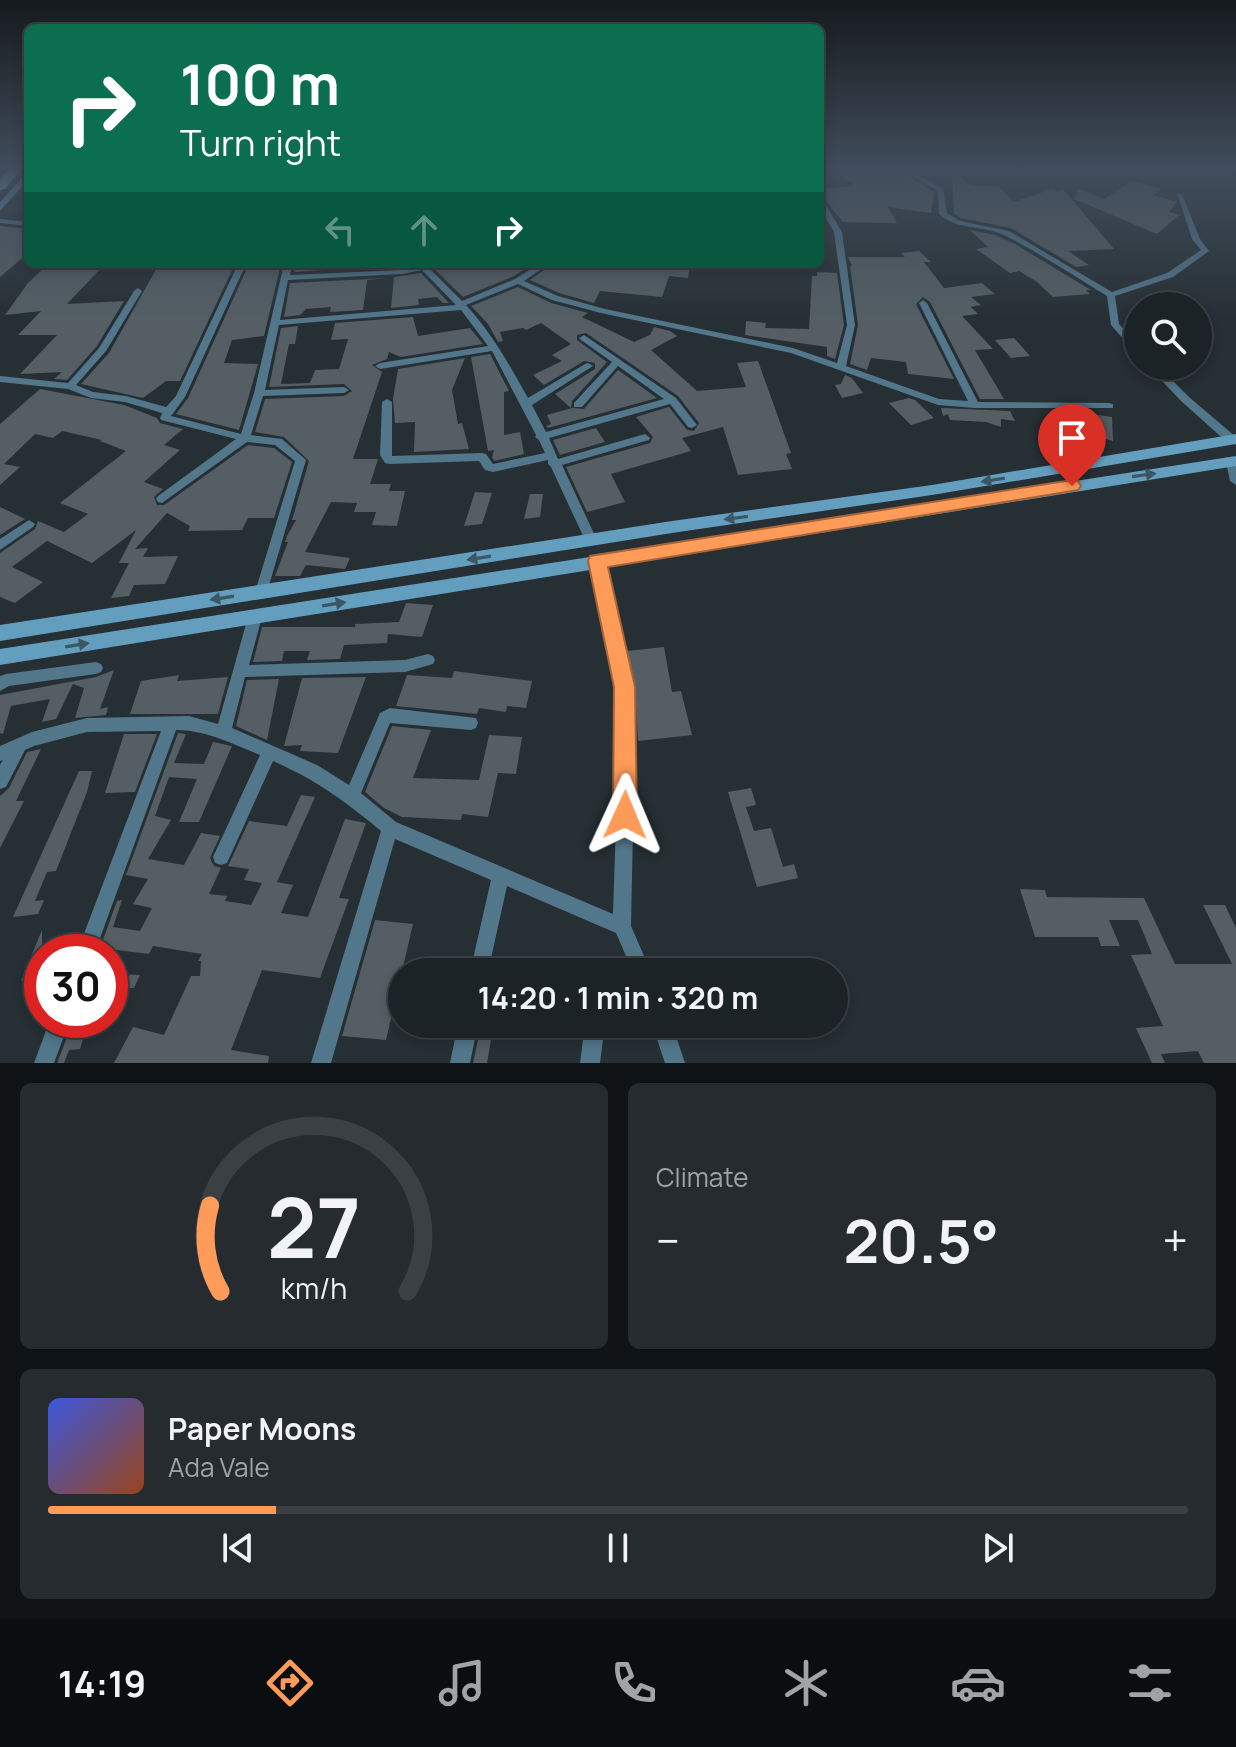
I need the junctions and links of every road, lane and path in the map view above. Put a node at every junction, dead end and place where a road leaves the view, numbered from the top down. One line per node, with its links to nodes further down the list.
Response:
1 (0, 221): 5 (street)
2 (831, 221): 24 (street)
3 (950, 221): 14 (street)
4 (1189, 221): 14 (street)
5 (24, 224)
6 (240, 268): 36 (street)
7 (288, 268): 11 (street)
8 (416, 268): 11 (street)
9 (425, 268): 16 (street)
10 (539, 268): 12 (street)
11 (287, 278): 17 (street)
12 (518, 281): 16 (street); 24 (street)
13 (138, 291): 27 (street)
14 (1111, 295): 18 (street)
15 (923, 303): 34 (street)
16 (461, 306): 17 (street); 20 (street)
17 (274, 323): 29 (street)
18 (1124, 335)
19 (584, 338): 21 (street)
20 (494, 348): 22 (street); 32 (street)
21 (616, 363): 30 (street); 33 (street)
22 (380, 366)
23 (588, 366): 32 (street)
24 (841, 366): 34 (street)
25 (0, 379): 27 (street)
26 (1167, 380): 41 (street)
27 (70, 386): 36 (street)
28 (344, 390): 29 (street)
29 (259, 393): 39 (street)
30 (672, 400): 37 (street); 38 (street)
31 (387, 402): 42 (street)
32 (526, 404): 38 (street)
33 (578, 405)
34 (975, 405): 35 (street)
35 (1109, 406)
36 (168, 411): 39 (street)
37 (692, 425)
38 (540, 437): 42 (street)
39 (245, 438): 45 (street); 52 (street)
40 (645, 438): 42 (street)
41 (1234, 440): 47 (main road, one-way to 47)
42 (552, 460): 48 (street)
43 (1234, 461): 44 (street); 50 (main road, one-way to 43)
44 (1236, 481)
45 (162, 499)
46 (29, 524): 49 (street)
47 (672, 527): 48 (main road); 50 (main road)
48 (591, 540): 52 (main road, one-way to 52)
49 (0, 545)
50 (679, 547): 51 (main road)
51 (597, 561): 53 (main road, one-way to 51); 71 (street)
52 (261, 592): 54 (main road, one-way to 54)
53 (255, 617): 55 (main road, one-way to 53); 58 (street)
54 (0, 633)
55 (0, 657)
56 (428, 660): 58 (street)
57 (96, 668): 59 (street)
58 (241, 671): 62 (street)
59 (0, 685)
60 (471, 723): 67 (street)
61 (171, 724): 62 (street); 63 (street); 72 (street)
62 (223, 732): 64 (street)
63 (20, 744): 65 (street); 66 (street)
64 (269, 752): 67 (street); 69 (street)
65 (0, 754)
66 (0, 781)
67 (352, 796): 68 (street)
68 (390, 828): 70 (street); 80 (street)
69 (221, 857)
70 (500, 877): 71 (street); 73 (street)
71 (622, 927): 74 (street)
72 (93, 934)
73 (482, 958)
74 (636, 958)
75 (53, 1038): 79 (street)
76 (465, 1038): 81 (street)
77 (593, 1038): 82 (street)
78 (667, 1038): 83 (street)
79 (44, 1063)
80 (321, 1063)
81 (460, 1063)
82 (590, 1063)
83 (675, 1063)

